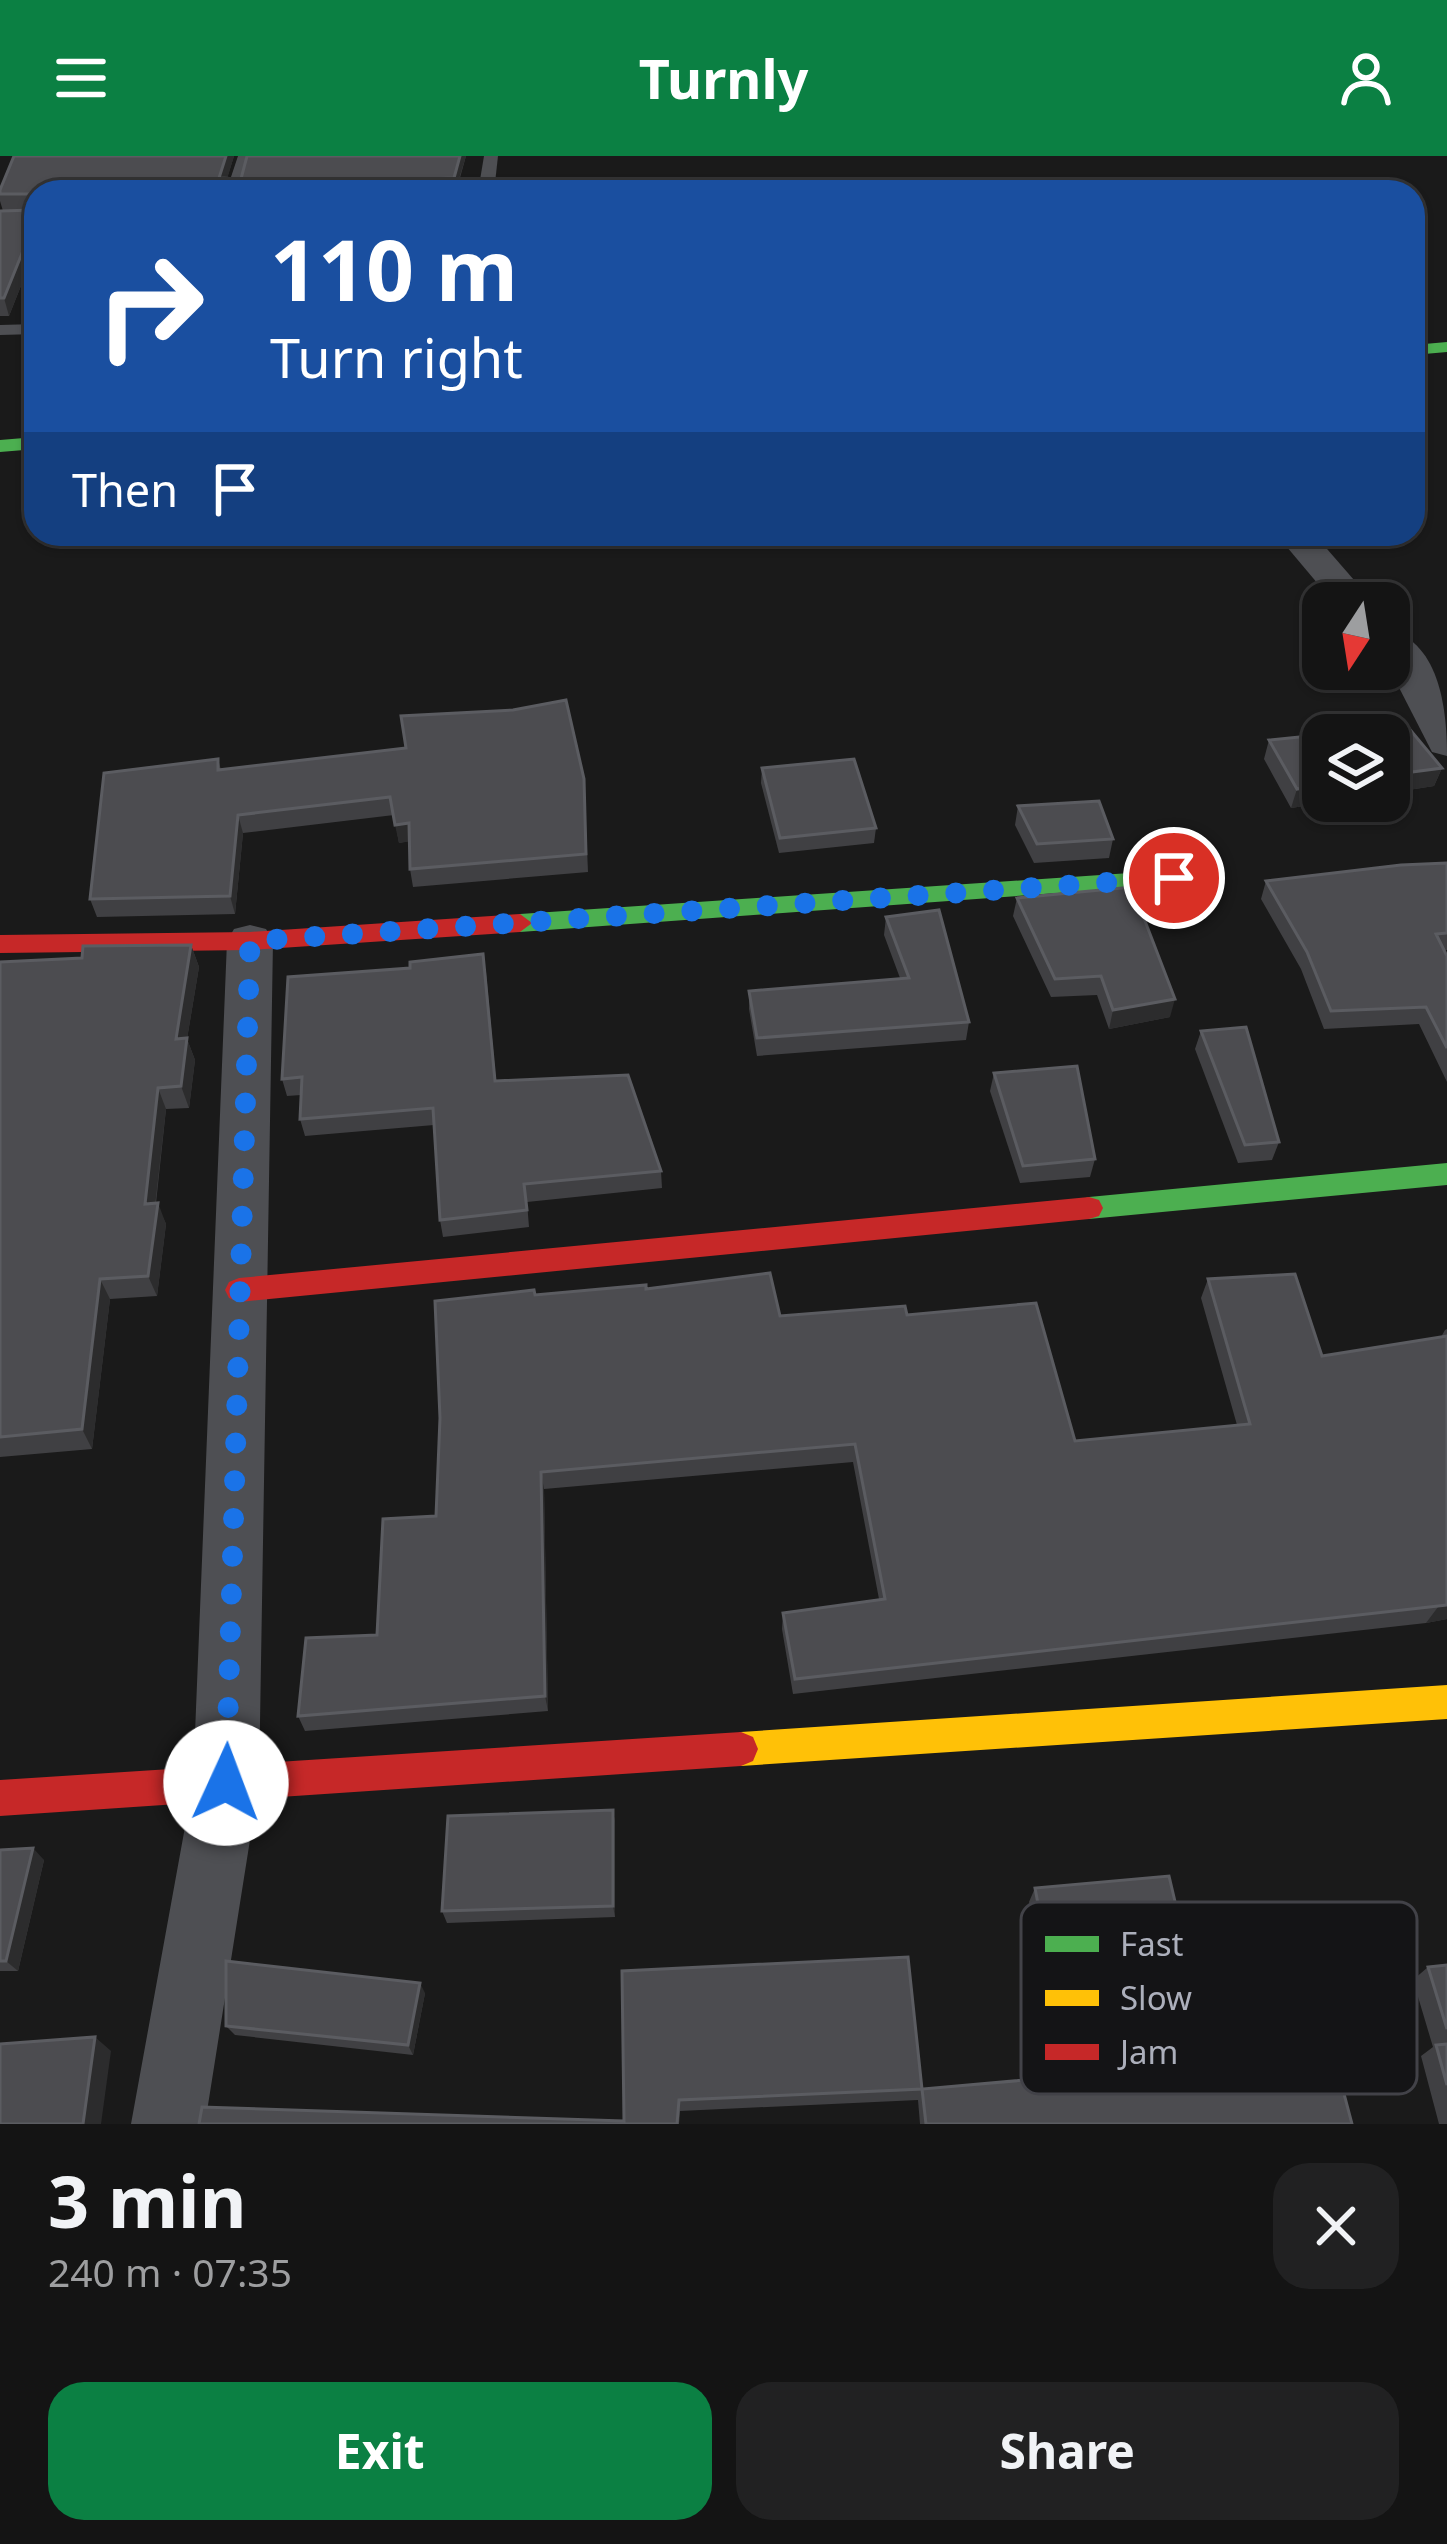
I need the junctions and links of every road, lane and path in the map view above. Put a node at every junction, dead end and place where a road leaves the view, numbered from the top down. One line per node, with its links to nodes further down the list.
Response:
1 (1305, 546): 2 (street)
2 (1336, 582)
3 (1410, 653): 4 (street)
4 (1447, 659)
5 (1410, 675): 6 (street)
6 (1447, 742)
7 (1174, 878): 8 (street)
8 (250, 941): 9 (street); 11 (street)
9 (0, 944)
10 (1447, 1174): 11 (street)
11 (239, 1290): 13 (street)
12 (1447, 1702): 13 (street)
13 (226, 1783): 14 (street); 15 (street)
14 (0, 1798)
15 (168, 2124)

